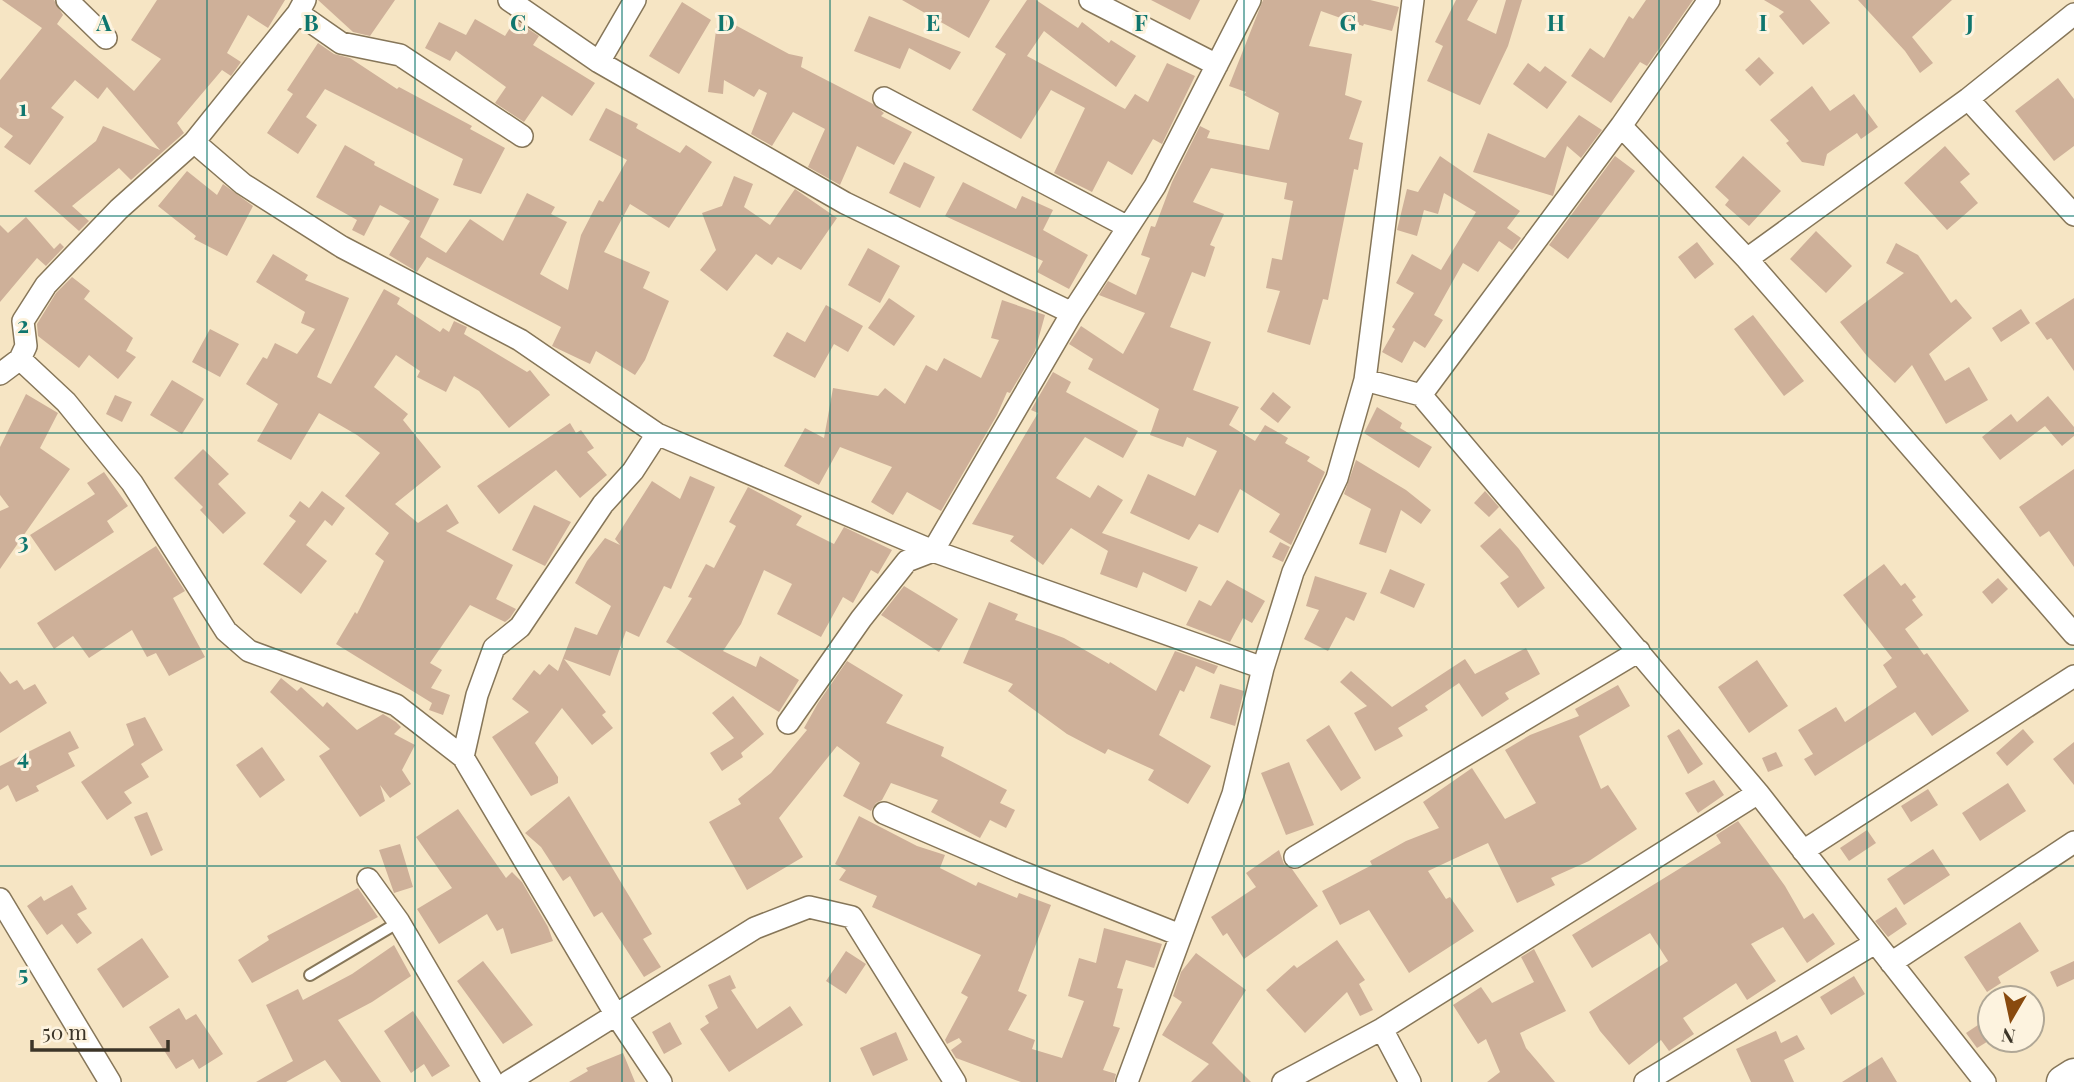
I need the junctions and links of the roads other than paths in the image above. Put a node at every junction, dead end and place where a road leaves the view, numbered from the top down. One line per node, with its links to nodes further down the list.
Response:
1 (67, 0): 10 (street)
2 (509, 0): 11 (street)
3 (635, 0): 11 (street)
4 (1090, 0): 12 (street)
5 (1250, 0): 12 (street)
6 (1413, 0): 24 (street)
7 (1709, 0): 15 (street)
8 (301, 6): 16 (street); 17 (street)
9 (2074, 14): 14 (street)
10 (107, 38)
11 (600, 62): 21 (street)
12 (1217, 65): 19 (street)
13 (884, 98): 19 (street)
14 (1968, 99): 18 (street); 20 (street)
15 (1621, 126): 20 (street); 25 (street)
16 (522, 136)
17 (194, 142): 22 (street); 26 (street)
18 (2074, 215)
19 (1128, 227): 21 (street)
20 (1747, 259): 28 (street)
21 (1072, 313): 27 (street)
22 (20, 359): 23 (street); 33 (street)
23 (0, 374)
24 (1365, 380): 25 (street); 30 (street)
25 (1421, 395): 29 (street)
26 (657, 434): 27 (street); 33 (street)
27 (933, 551): 30 (street); 32 (street)
28 (2074, 634)
29 (1639, 651): 34 (street); 38 (street)
30 (1263, 668): 42 (street)
31 (2074, 676): 37 (street)
32 (788, 723)
33 (463, 757): 46 (street)
34 (1758, 793): 37 (street); 47 (street)
35 (884, 813): 42 (street)
36 (2074, 842): 44 (street)
37 (1803, 851): 43 (street)
38 (1295, 857)
39 (368, 879): 41 (street)
40 (0, 899): 49 (street)
41 (399, 922): 45 (lane); 50 (street)
42 (1180, 935): 54 (street)
43 (1875, 943): 44 (street); 57 (street)
44 (1891, 963): 58 (street)
45 (310, 975)
46 (616, 1015): 51 (street); 52 (street); 53 (street)
47 (1382, 1029): 55 (street); 56 (street)
48 (2074, 1075): 59 (main road)
49 (110, 1082)
50 (493, 1082)
51 (508, 1082)
52 (661, 1082)
53 (955, 1082)
54 (1127, 1082)
55 (1283, 1082)
56 (1410, 1082)
57 (1645, 1082)
58 (1985, 1082)
59 (2063, 1082)

